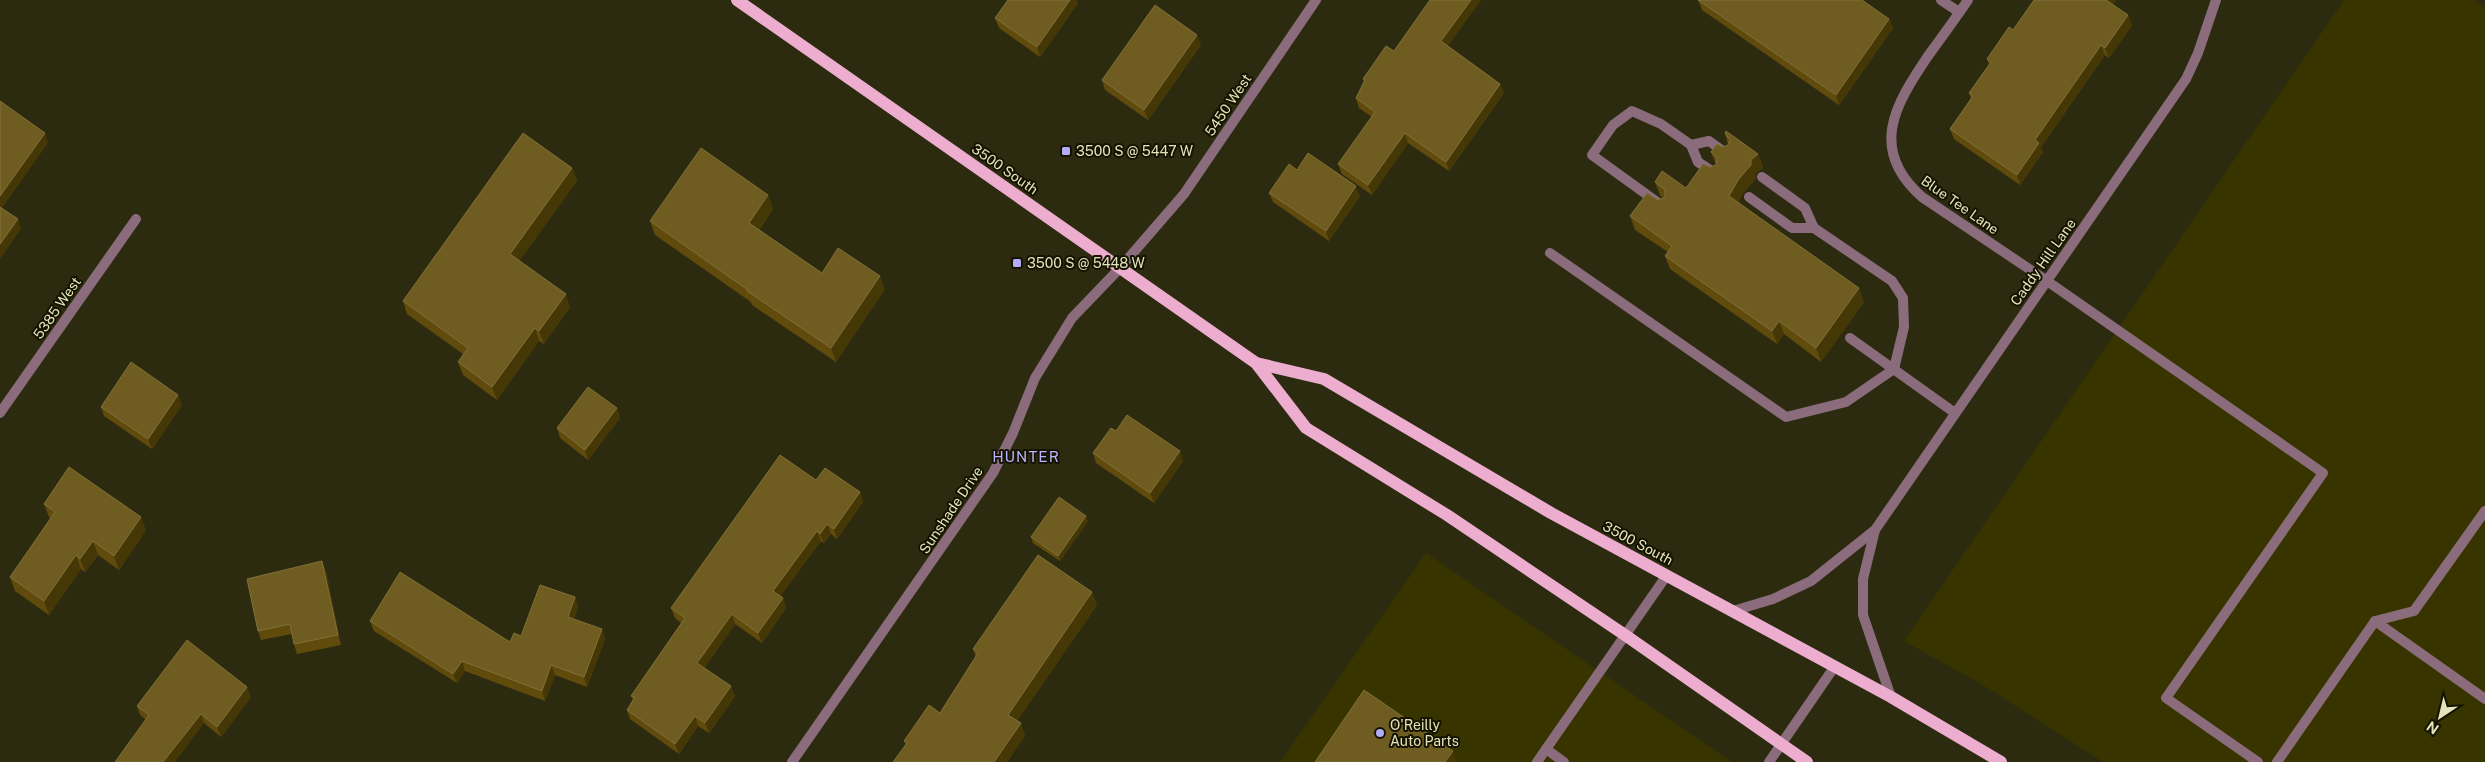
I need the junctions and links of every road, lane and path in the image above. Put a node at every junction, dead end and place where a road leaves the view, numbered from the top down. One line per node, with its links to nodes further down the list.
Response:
1 (737, 0): 16 (main road, 3500 South)
2 (1316, 0): 16 (street, 5450 West)
3 (1941, 0): 6 (street)
4 (1968, 0): 6 (street, Blue Tee Lane)
5 (2216, 0): 17 (street, Caddy Hill Lane)
6 (1959, 12): 17 (street, Blue Tee Lane)
7 (1691, 145): 8 (street); 9 (street); 12 (street)
8 (1728, 154)
9 (1716, 174)
10 (1762, 177): 14 (street)
11 (1749, 197): 14 (street)
12 (1664, 207)
13 (136, 219): 21 (street, 5385 West)
14 (1814, 228): 20 (street)
15 (1550, 253): 20 (street)
16 (1120, 268): 19 (main road, 3500 South); 34 (street, Sunshade Drive)
17 (2047, 280): 22 (street, Caddy Hill Lane); 40 (street, Blue Tee Lane)
18 (1850, 338): 20 (street)
19 (1256, 363): 25 (main road, 3500 South); 28 (main road, 3500 South)
20 (1894, 369): 22 (street)
21 (0, 413)
22 (1955, 413): 24 (street, Caddy Hill Lane)
23 (2485, 511): 27 (street)
24 (1875, 530): 26 (street, Caddy Hill Lane); 30 (street, Caddy Hill Lane)
25 (1667, 575): 26 (main road, 3500 South); 28 (street)
26 (1733, 611): 29 (main road, 3500 South)
27 (2375, 621): 31 (street); 41 (street)
28 (1625, 635): 32 (main road, 3500 South); 33 (street)
29 (1835, 666): 30 (main road, 3500 South); 32 (street)
30 (1891, 697): 39 (main road, 3500 South)
31 (2485, 699)
32 (1781, 744): 37 (street); 38 (main road, 3500 South)
33 (1546, 749): 35 (street); 36 (street)
34 (792, 762)
35 (1538, 762)
36 (1564, 762)
37 (1769, 762)
38 (1807, 762)
39 (2001, 762)
40 (2258, 762)
41 (2277, 762)

